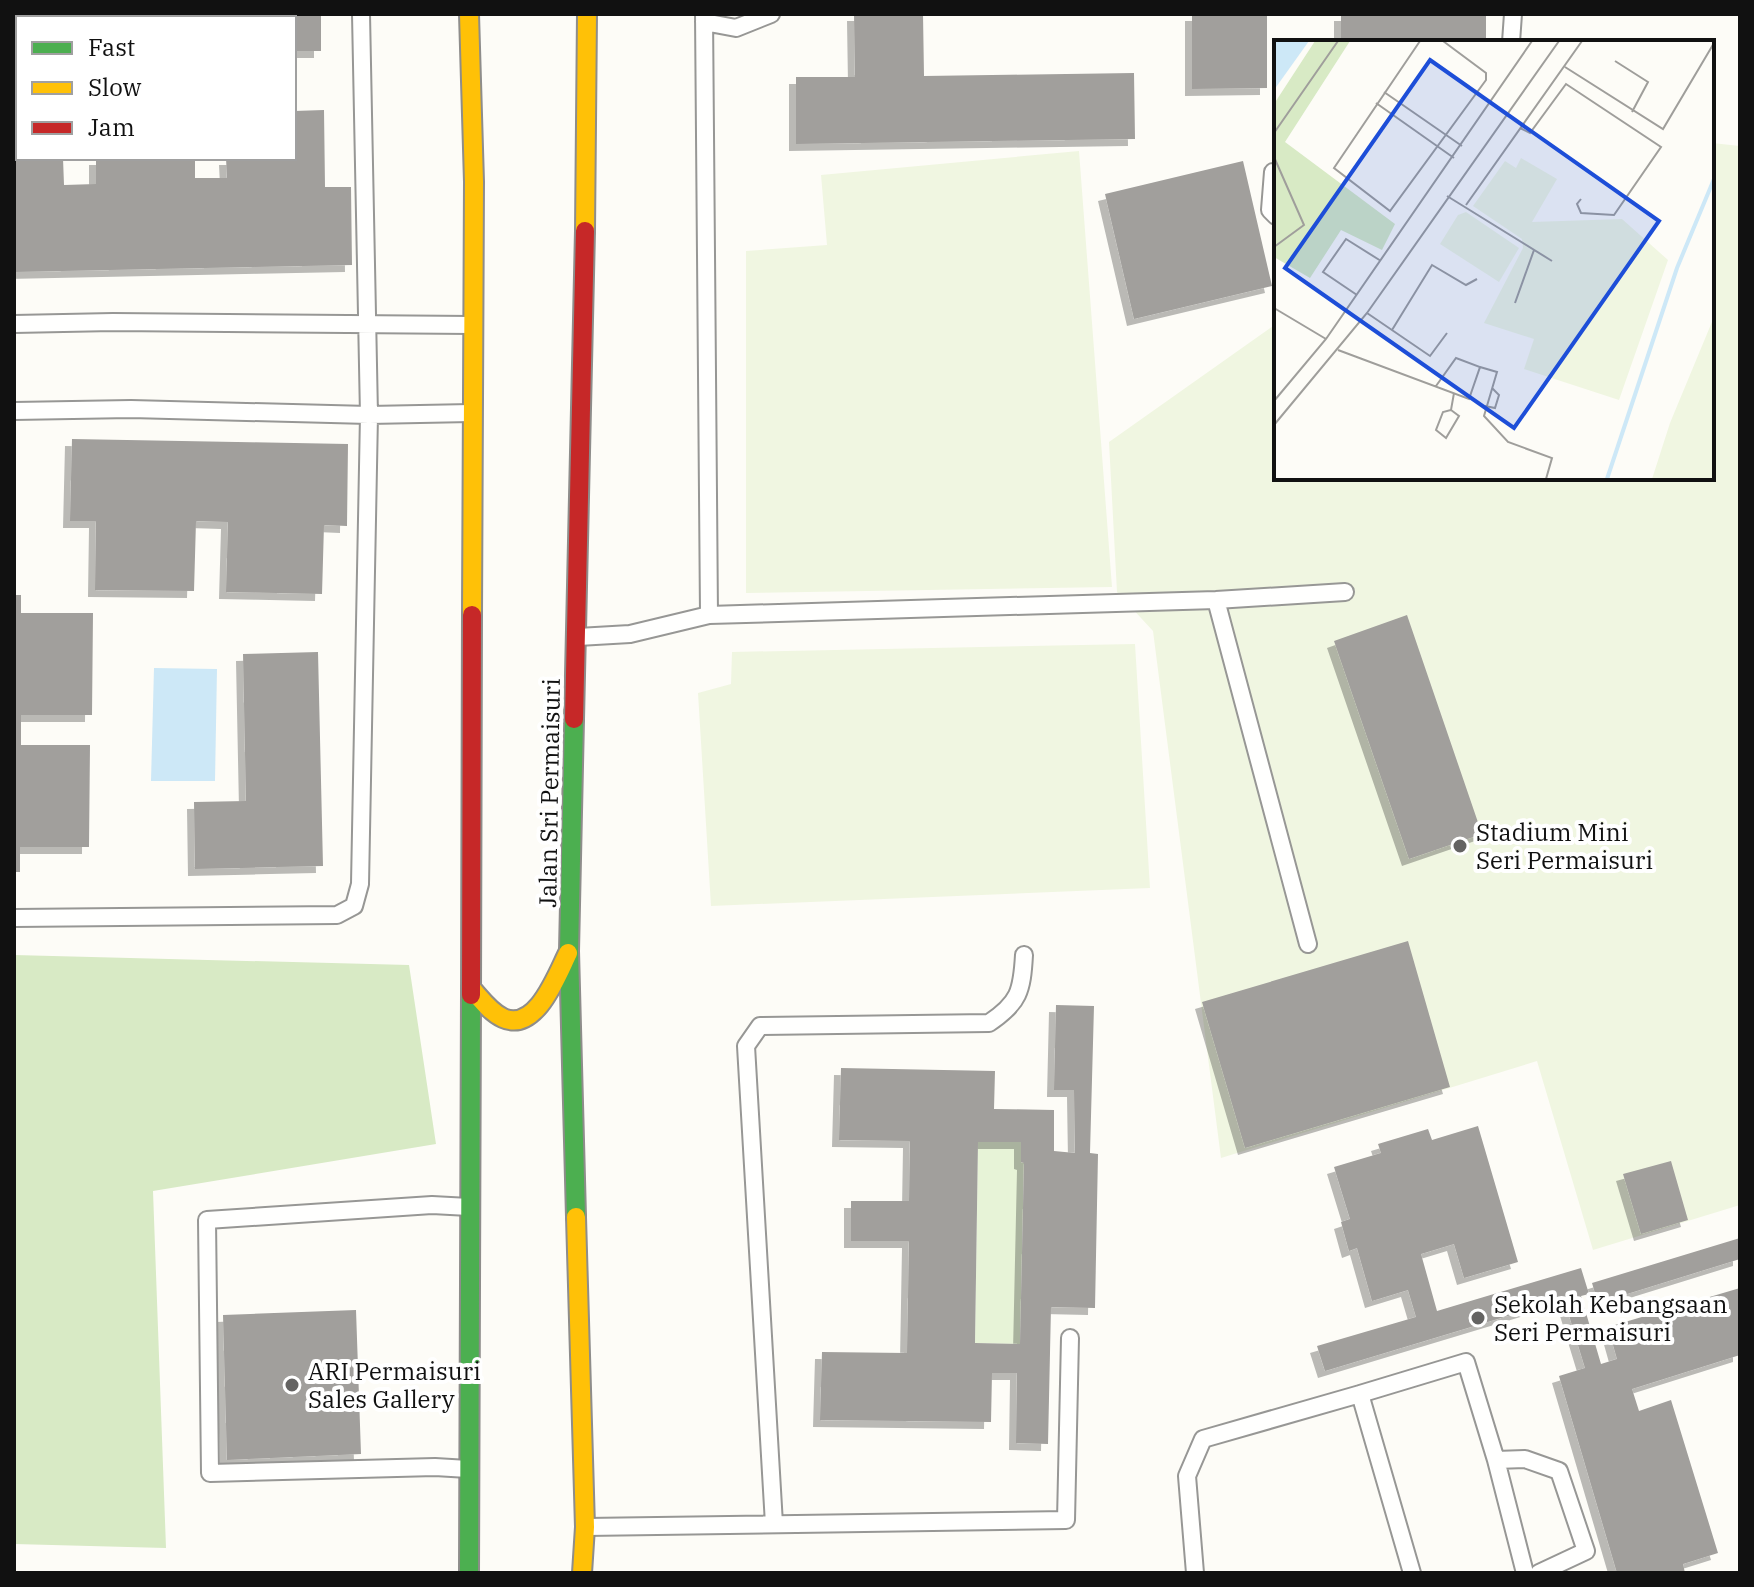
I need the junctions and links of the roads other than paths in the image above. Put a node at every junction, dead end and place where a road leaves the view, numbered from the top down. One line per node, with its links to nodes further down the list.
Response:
1 (361, 14): 11 (lane)
2 (469, 14): 12 (street)
3 (587, 14): 19 (street, Jalan Sri Permaisuri)
4 (771, 14): 6 (lane)
5 (1513, 14): 7 (lane)
6 (704, 18): 18 (lane)
7 (1511, 40)
8 (1273, 172): 9 (lane)
9 (1274, 214)
10 (14, 324): 11 (lane)
11 (367, 325): 12 (lane); 15 (lane)
12 (473, 325): 14 (street)
13 (14, 411): 15 (lane)
14 (473, 413): 15 (lane); 24 (street)
15 (369, 415): 20 (lane)
16 (1345, 592): 17 (lane)
17 (1216, 600): 18 (lane); 21 (lane)
18 (709, 615): 19 (lane)
19 (576, 637): 22 (street, Jalan Sri Permaisuri)
20 (14, 918)
21 (1308, 944)
22 (569, 951): 24 (street); 31 (street, Jalan Sri Permaisuri)
23 (1024, 955): 30 (lane)
24 (471, 988): 25 (street)
25 (471, 1207): 29 (street); 29 (lane)
26 (1070, 1338): 30 (lane)
27 (1360, 1394): 28 (lane); 34 (lane); 35 (lane)
28 (1496, 1460): 36 (lane); 37 (lane)
29 (470, 1469): 32 (street)
30 (774, 1524): 31 (lane)
31 (585, 1527): 33 (street, Jalan Sri Permaisuri)
32 (469, 1573)
33 (582, 1573)
34 (1195, 1573)
35 (1412, 1573)
36 (1525, 1573)
37 (1539, 1573)

